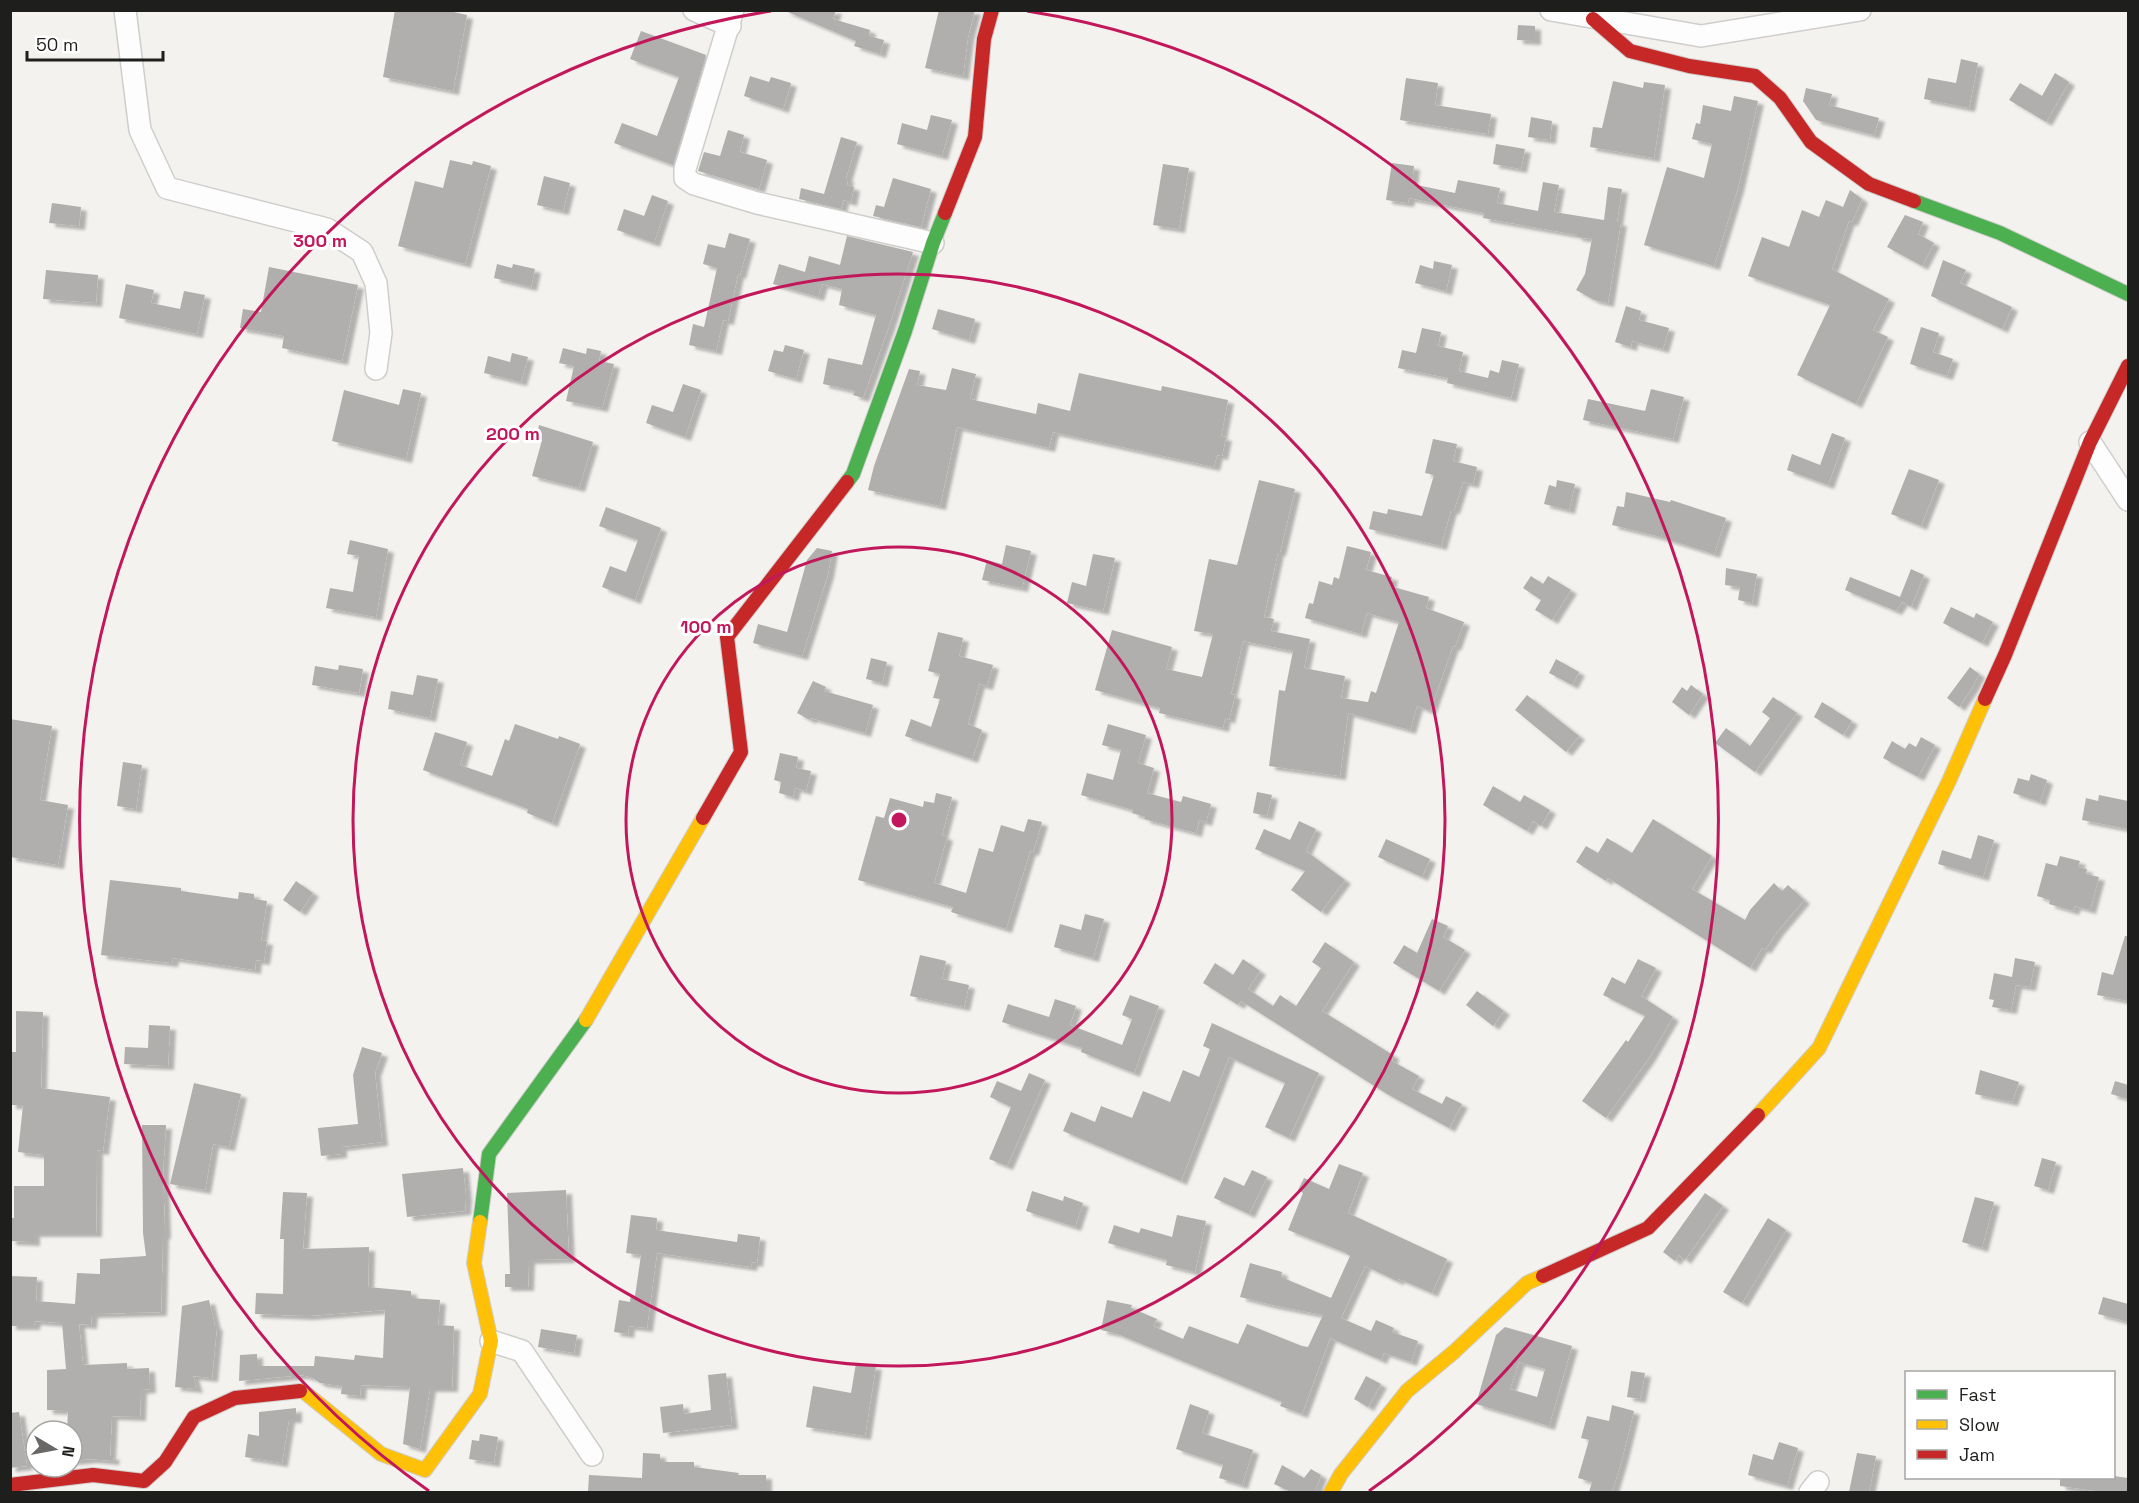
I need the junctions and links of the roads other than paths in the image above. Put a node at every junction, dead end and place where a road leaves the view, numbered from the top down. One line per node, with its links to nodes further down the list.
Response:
1 (125, 10): 12 (street)
2 (694, 10): 8 (street)
3 (992, 10): 9 (street)
4 (1551, 10): 7 (street)
5 (1625, 10): 7 (street)
6 (1860, 10): 7 (street)
7 (1588, 17): 10 (street)
8 (732, 18): 9 (street)
9 (933, 243): 15 (street)
10 (2128, 294)
11 (2128, 366): 13 (street)
12 (376, 369)
13 (2090, 442): 14 (street); 18 (street)
14 (2128, 500)
15 (491, 1341): 16 (street); 17 (street)
16 (592, 1455)
17 (10, 1485)
18 (1331, 1492)

